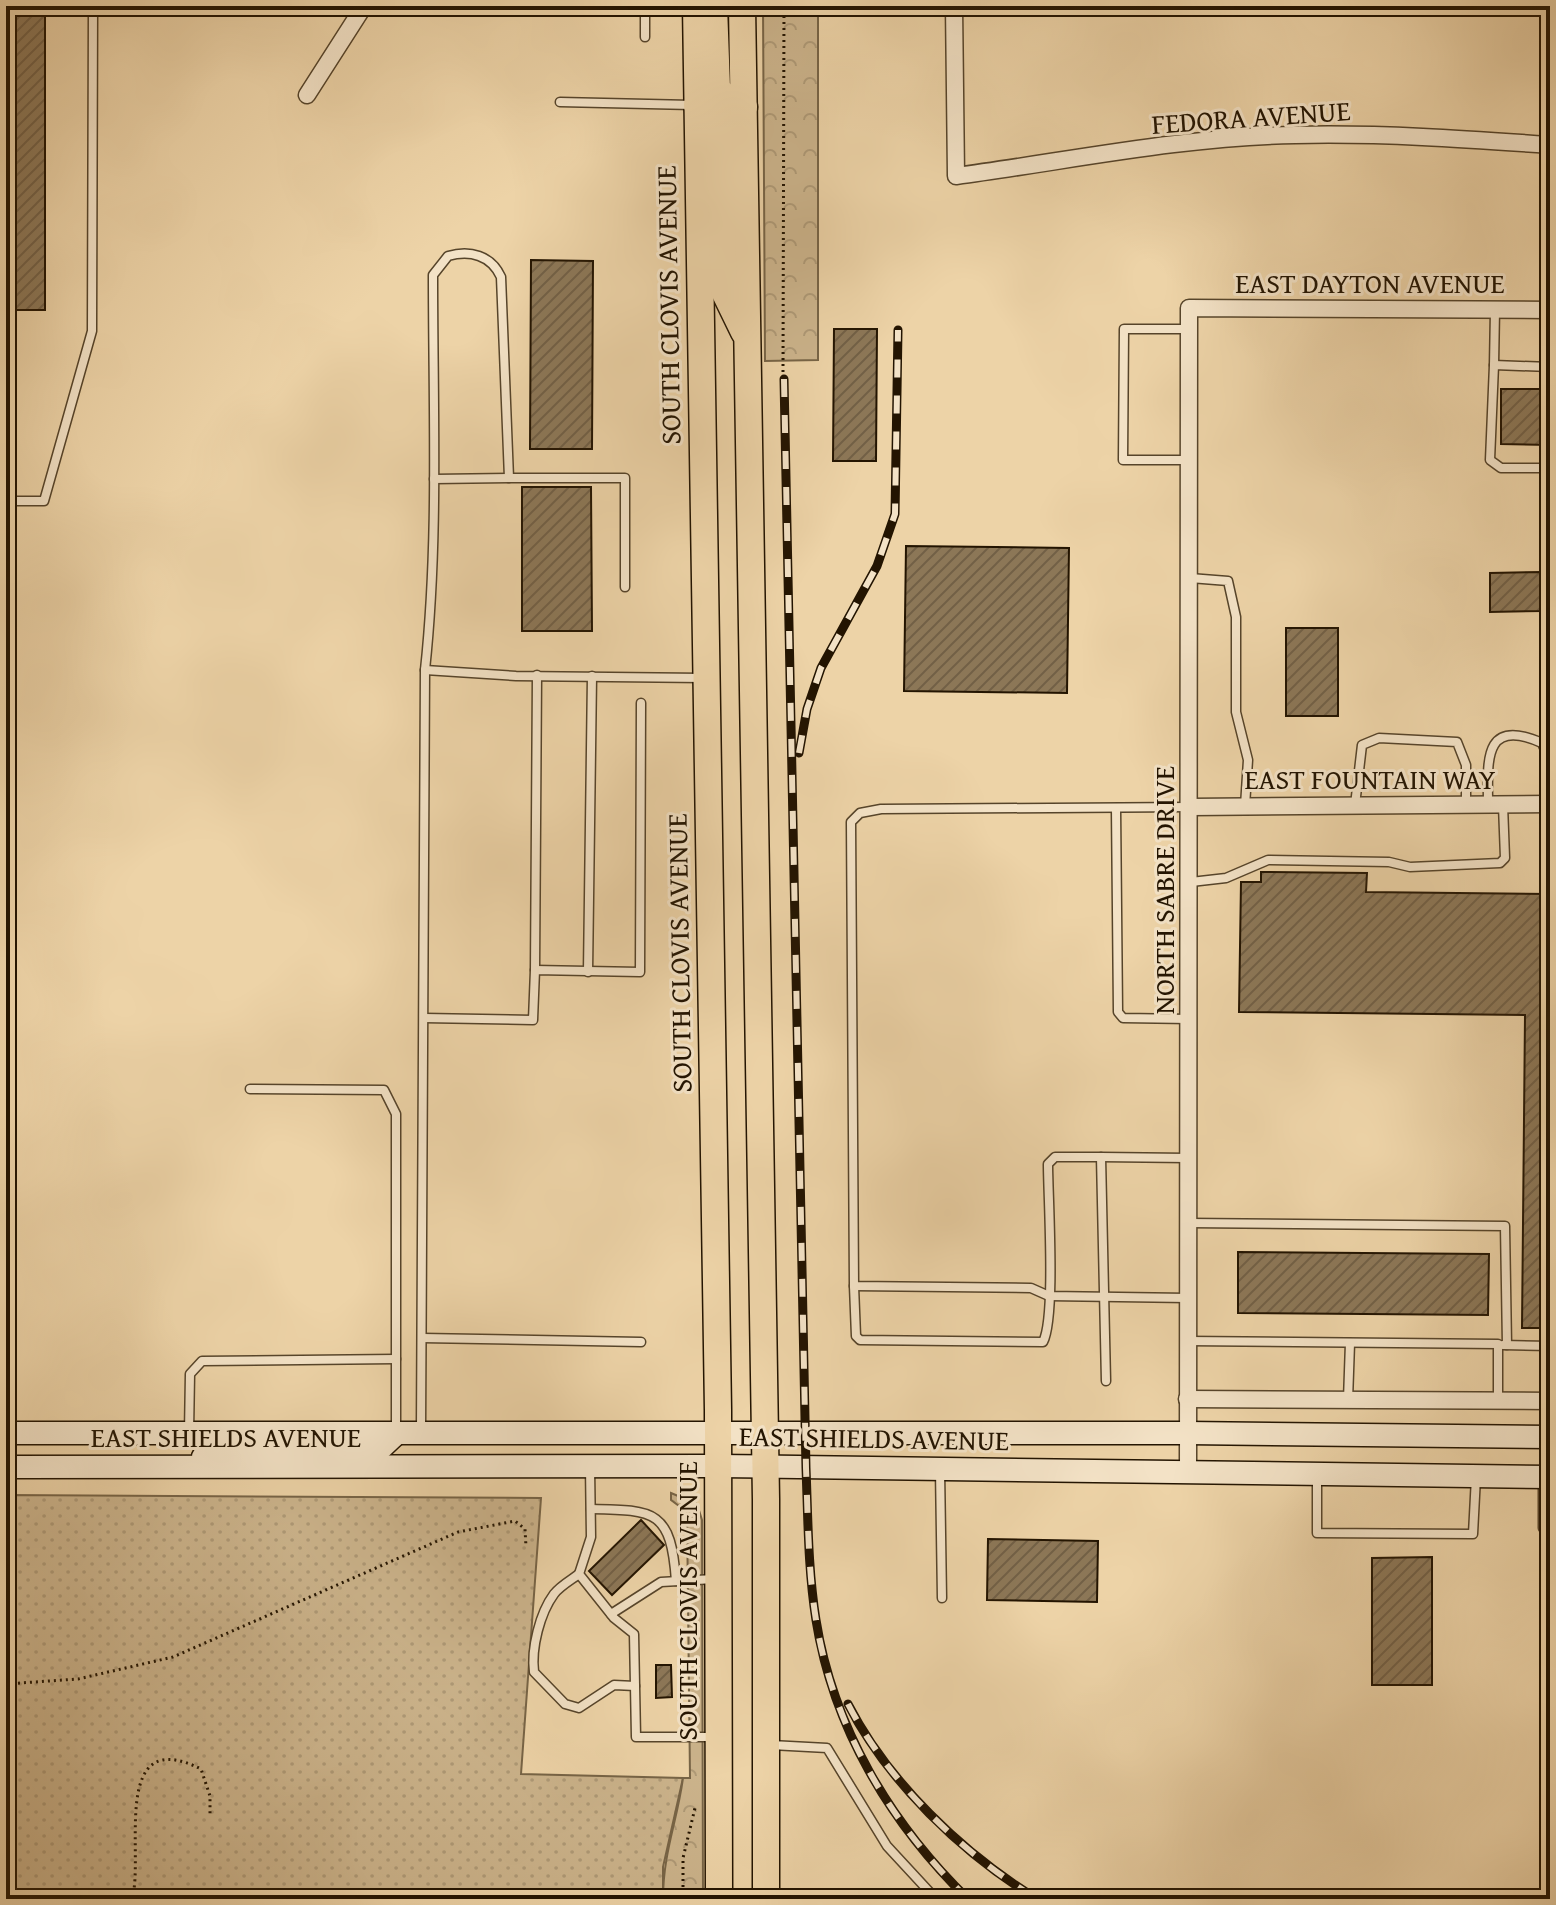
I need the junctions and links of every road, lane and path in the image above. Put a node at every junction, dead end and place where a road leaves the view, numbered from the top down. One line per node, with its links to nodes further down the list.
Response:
1 (93, 6): 27 (lane)
2 (364, 6): 10 (street)
3 (645, 6): 9 (lane)
4 (696, 6): 12 (main road, SOUTH CLOVIS AVENUE)
5 (714, 6): 13 (main road)
6 (742, 6): 13 (main road)
7 (784, 6): 22 (path)
8 (954, 6): 14 (street, FEDORA AVENUE)
9 (645, 37)
10 (307, 95)
11 (560, 102): 12 (lane)
12 (697, 105): 19 (main road); 33 (main road, SOUTH CLOVIS AVENUE)
13 (744, 107): 19 (main road)
14 (1550, 145)
15 (1189, 308): 16 (street, EAST DAYTON AVENUE); 18 (street, NORTH SABRE DRIVE)
16 (1495, 310): 17 (street, EAST DAYTON AVENUE); 20 (lane)
17 (1550, 310)
18 (1189, 329): 23 (street, NORTH SABRE DRIVE); 23 (lane)
19 (748, 339): 71 (main road)
20 (1494, 365): 21 (lane); 24 (lane)
21 (1550, 367)
22 (783, 372)
23 (1190, 460): 28 (street, NORTH SABRE DRIVE)
24 (1550, 468)
25 (509, 478): 26 (lane); 26 (lane); 29 (lane)
26 (434, 479): 30 (lane)
27 (6, 501)
28 (1190, 578): 39 (lane); 41 (street, NORTH SABRE DRIVE)
29 (625, 587)
30 (425, 670): 31 (lane); 46 (lane)
31 (537, 675): 32 (lane); 44 (lane)
32 (592, 676): 33 (lane); 45 (lane)
33 (706, 678): 70 (main road, SOUTH CLOVIS AVENUE)
34 (641, 703): 45 (lane)
35 (1550, 761): 38 (lane)
36 (1550, 804): 38 (street, EAST FOUNTAIN WAY)
37 (1466, 805): 38 (street, EAST FOUNTAIN WAY); 40 (street, EAST FOUNTAIN WAY); 40 (lane)
38 (1496, 805): 43 (lane)
39 (1245, 806): 40 (street, EAST FOUNTAIN WAY); 41 (street, EAST FOUNTAIN WAY)
40 (1355, 806)
41 (1191, 807): 42 (lane); 43 (street, NORTH SABRE DRIVE)
42 (1116, 808): 47 (lane); 52 (lane)
43 (1191, 882): 47 (street, NORTH SABRE DRIVE)
44 (535, 970): 45 (lane); 46 (lane)
45 (588, 972)
46 (424, 1018): 56 (lane)
47 (1190, 1019): 50 (street, NORTH SABRE DRIVE)
48 (250, 1089): 62 (lane)
49 (1101, 1157): 50 (lane); 53 (lane); 54 (lane)
50 (1189, 1158): 51 (street, NORTH SABRE DRIVE)
51 (1188, 1223): 55 (street, NORTH SABRE DRIVE); 60 (lane)
52 (854, 1286): 53 (lane); 53 (lane)
53 (1049, 1296): 54 (lane)
54 (1105, 1297): 55 (lane); 63 (lane)
55 (1188, 1298): 57 (street, NORTH SABRE DRIVE)
56 (422, 1338): 58 (lane); 74 (lane)
57 (1187, 1341): 59 (lane); 64 (street, NORTH SABRE DRIVE)
58 (641, 1342)
59 (1350, 1343): 60 (lane); 65 (lane)
60 (1503, 1345): 61 (lane); 66 (lane)
61 (1550, 1346)
62 (396, 1359): 69 (lane); 73 (lane)
63 (1106, 1381)
64 (1187, 1399): 65 (street); 72 (street, NORTH SABRE DRIVE)
65 (1348, 1400): 66 (street)
66 (1498, 1401): 67 (street)
67 (1550, 1401)
68 (6, 1433): 69 (main road, EAST SHIELDS AVENUE)
69 (189, 1433): 73 (main road, EAST SHIELDS AVENUE)
70 (718, 1433): 71 (main road, EAST SHIELDS AVENUE); 74 (main road, EAST SHIELDS AVENUE); 77 (main road, SOUTH CLOVIS AVENUE)
71 (765, 1433): 72 (main road, EAST SHIELDS AVENUE); 80 (main road)
72 (1187, 1433): 75 (main road, EAST SHIELDS AVENUE); 82 (street, NORTH SABRE DRIVE)
73 (396, 1434): 74 (main road, EAST SHIELDS AVENUE); 79 (main road)
74 (421, 1434)
75 (1550, 1437)
76 (590, 1466): 77 (main road, EAST SHIELDS AVENUE); 79 (main road, EAST SHIELDS AVENUE); 87 (lane)
77 (718, 1466): 80 (main road, EAST SHIELDS AVENUE); 92 (main road, SOUTH CLOVIS AVENUE)
78 (6, 1467): 79 (main road, EAST SHIELDS AVENUE)
79 (155, 1467)
80 (765, 1467): 81 (main road, EAST SHIELDS AVENUE); 99 (main road)
81 (940, 1470): 82 (main road, EAST SHIELDS AVENUE); 94 (lane)
82 (1188, 1472): 83 (main road, EAST SHIELDS AVENUE)
83 (1317, 1474): 84 (main road, EAST SHIELDS AVENUE); 84 (lane)
84 (1476, 1477): 85 (main road, EAST SHIELDS AVENUE)
85 (1546, 1477): 89 (lane)
86 (690, 1501): 88 (path)
87 (591, 1509): 91 (lane); 93 (lane)
88 (697, 1520)
89 (1550, 1528)
90 (526, 1547): 96 (path)
91 (579, 1574): 95 (lane); 97 (lane)
92 (719, 1579): 93 (lane); 98 (main road, SOUTH CLOVIS AVENUE)
93 (676, 1581): 95 (lane)
94 (942, 1598)
95 (611, 1614): 97 (lane)
96 (6, 1684)
97 (635, 1686): 98 (lane)
98 (719, 1737): 104 (main road, SOUTH CLOVIS AVENUE)
99 (766, 1745): 105 (main road); 106 (lane)
100 (695, 1806): 103 (path)
101 (210, 1817): 102 (path)
102 (132, 1899)
103 (683, 1899)
104 (719, 1899)
105 (766, 1899)
106 (936, 1899)

